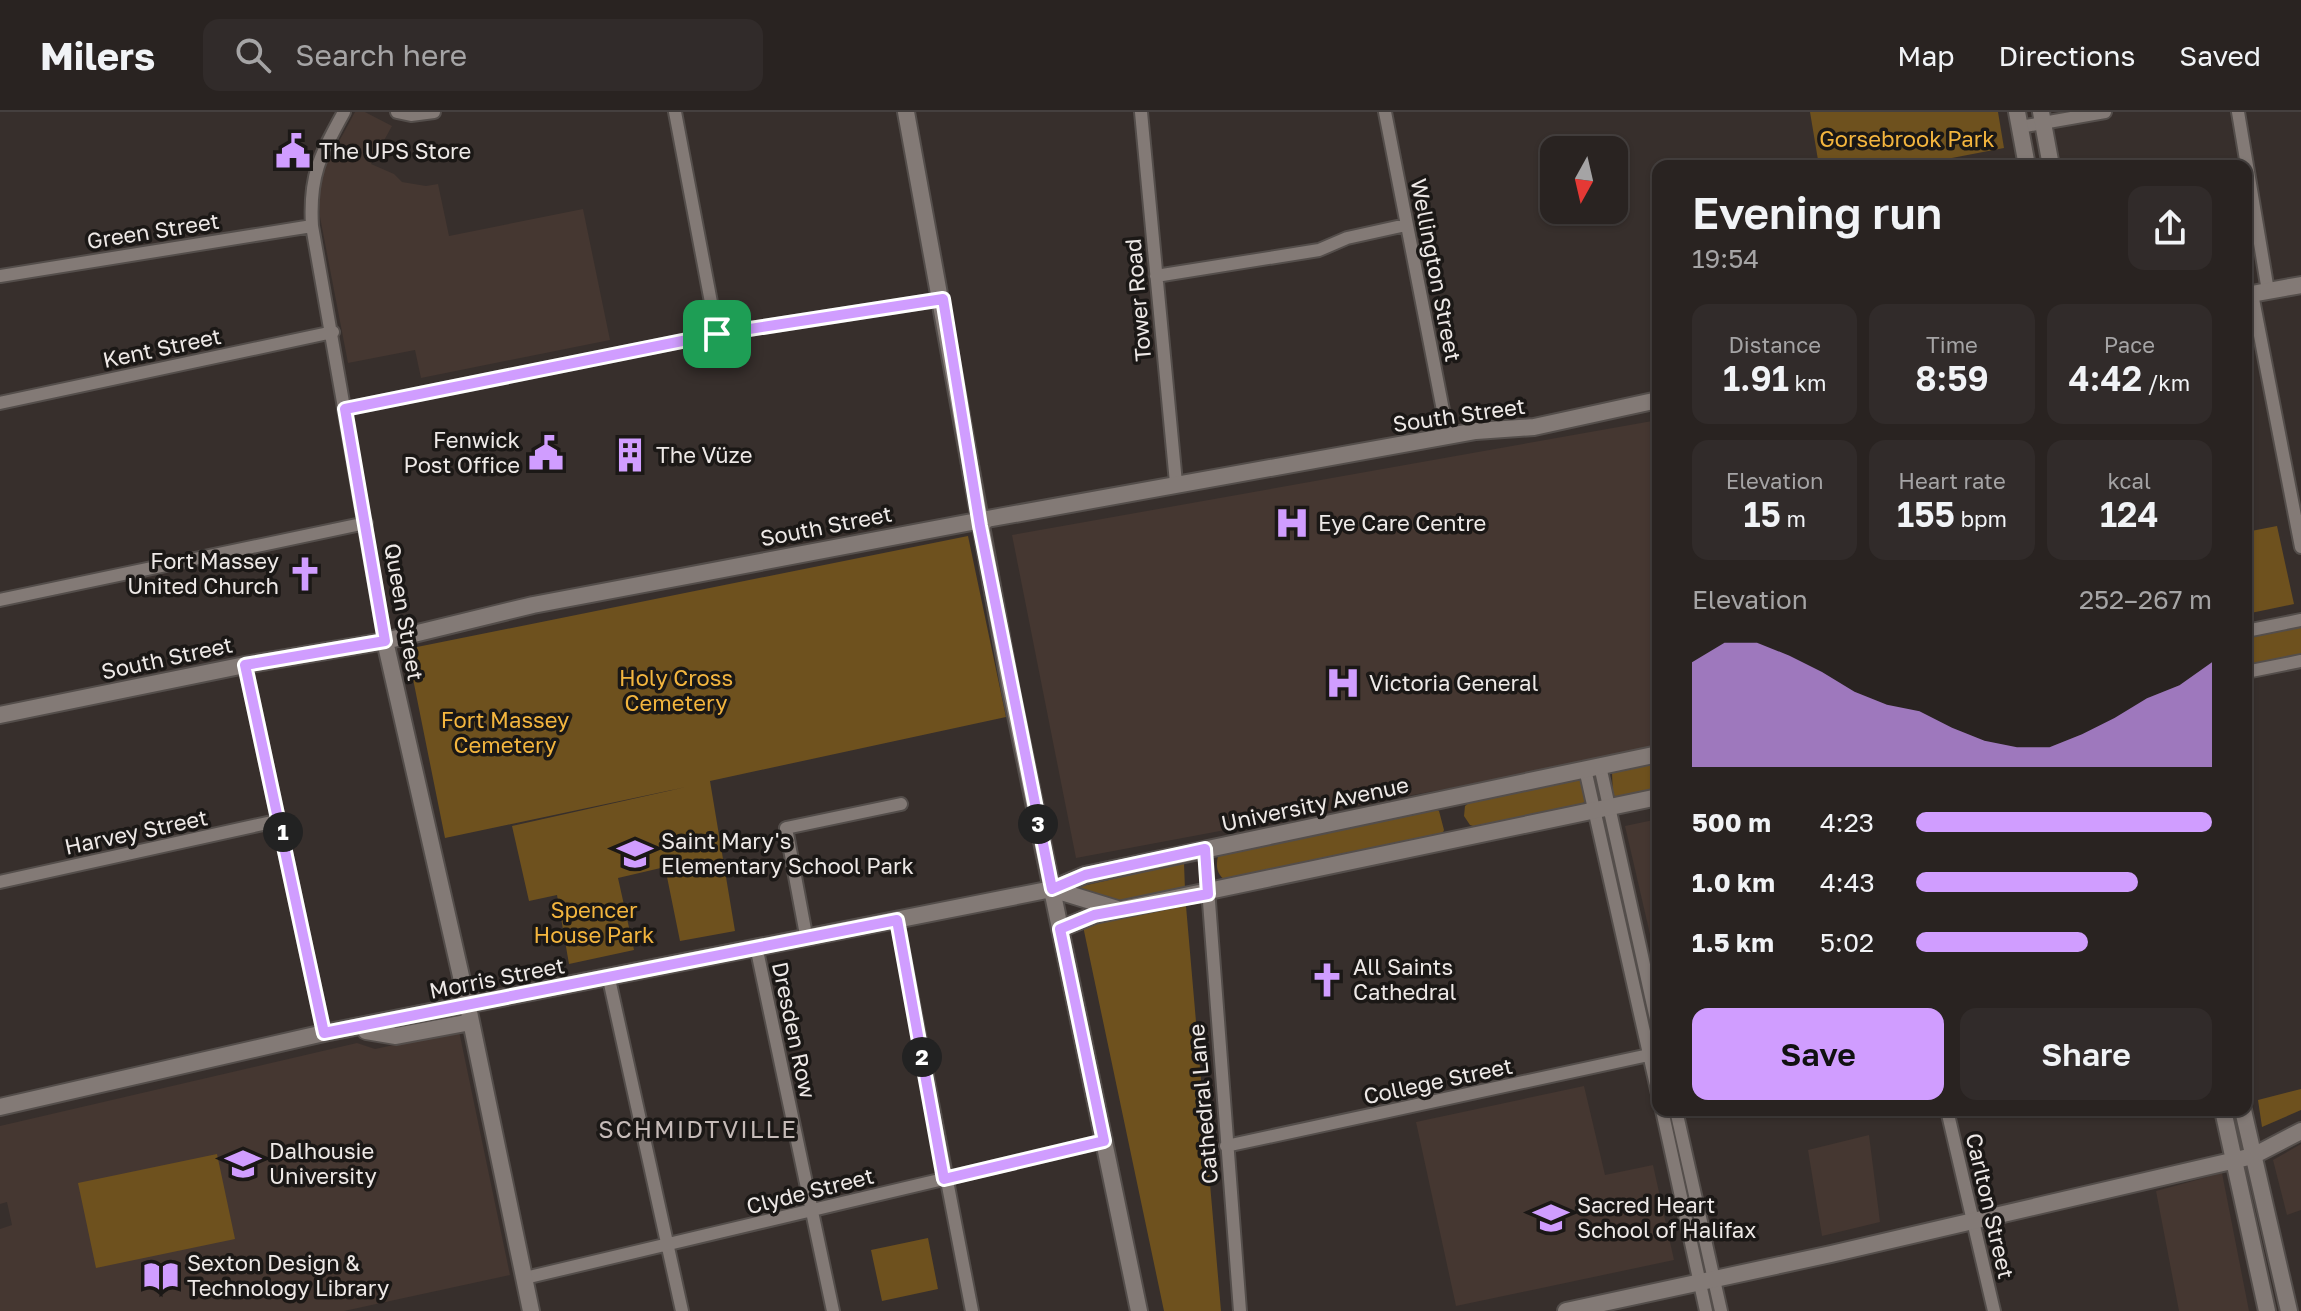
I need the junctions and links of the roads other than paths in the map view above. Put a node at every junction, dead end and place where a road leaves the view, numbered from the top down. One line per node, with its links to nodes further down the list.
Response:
1 (344, 112): 16 (street, Queen Street)
2 (397, 112): 3 (street)
3 (433, 112)
4 (675, 112): 24 (street)
5 (906, 112): 22 (street)
6 (1141, 112): 19 (street, Tower Road)
7 (1385, 112): 15 (street, Wellington Street)
8 (2105, 112): 10 (street)
9 (2238, 112): 14 (street)
10 (2042, 117): 11 (street); 13 (street)
11 (2019, 119): 12 (street)
12 (2026, 160)
13 (2050, 160)
14 (2243, 160)
15 (1406, 225): 19 (street); 28 (street, Wellington Street)
16 (312, 226): 18 (street, Green Street); 23 (street, Queen Street)
17 (2252, 261): 21 (street)
18 (0, 276)
19 (1156, 276): 29 (street, Tower Road)
20 (2301, 285): 21 (street)
21 (2255, 293): 32 (street)
22 (943, 299): 24 (street); 31 (street)
23 (333, 332): 26 (street, Kent Street); 27 (street, Queen Street)
24 (717, 334): 27 (street)
25 (1652, 401): 28 (street, South Street)
26 (0, 403)
27 (345, 409): 30 (street, Queen Street)
28 (1448, 436): 29 (street, South Street)
29 (1176, 483): 31 (street, South Street)
30 (366, 523): 33 (street); 36 (street, Queen Street)
31 (980, 526): 36 (street, South Street); 49 (street)
32 (2301, 547)
33 (0, 600)
34 (2301, 620): 35 (street)
35 (2252, 630)
36 (385, 641): 38 (street, South Street); 58 (street, Queen Street)
37 (2301, 661): 39 (street)
38 (245, 665): 40 (street, South Street); 46 (street)
39 (2252, 671)
40 (0, 715)
41 (1652, 755): 42 (street, University Avenue)
42 (1592, 768): 45 (street); 47 (street, University Avenue)
43 (1652, 798): 45 (street)
44 (901, 804): 54 (street)
45 (1602, 809): 50 (street); 57 (street); 60 (street)
46 (281, 820): 48 (street, Harvey Street); 59 (street)
47 (1205, 849): 49 (street, University Avenue); 50 (street, Cathedral Lane)
48 (0, 882)
49 (1052, 889): 51 (street); 52 (street, Morris Street); 53 (street)
50 (1208, 894): 51 (street); 70 (street, Cathedral Lane)
51 (1119, 910): 53 (street)
52 (897, 920): 54 (street, Morris Street); 73 (street)
53 (1060, 929): 69 (street)
54 (806, 935): 55 (street, Morris Street)
55 (756, 946): 56 (street, Morris Street); 74 (street, Dresden Row)
56 (609, 979): 58 (street, Morris Street); 76 (street)
57 (1652, 1005)
58 (470, 1015): 59 (street, Morris Street); 77 (street, Queen Street)
59 (324, 1033): 62 (street, Morris Street)
60 (1652, 1045)
61 (1652, 1054): 70 (street, College Street)
62 (0, 1107)
63 (1664, 1116): 78 (street)
64 (1677, 1116): 78 (street)
65 (1948, 1116): 75 (street, Carlton Street)
66 (2224, 1116): 72 (street)
67 (2244, 1116): 71 (street)
68 (2301, 1131): 71 (street)
69 (1104, 1141): 73 (street, Clyde Street); 83 (street)
70 (1226, 1146): 84 (street, Cathedral Lane)
71 (2253, 1156): 72 (street); 90 (street)
72 (2235, 1160): 75 (street); 89 (street)
73 (944, 1179): 74 (street, Clyde Street); 82 (street)
74 (812, 1211): 76 (street, Clyde Street); 81 (street, Dresden Row)
75 (1973, 1221): 78 (street); 88 (street, Carlton Street)
76 (668, 1245): 77 (street, Clyde Street); 80 (street)
77 (525, 1278): 79 (street, Queen Street)
78 (1707, 1280): 85 (street); 86 (street); 87 (street)
79 (531, 1311)
80 (682, 1311)
81 (833, 1311)
82 (972, 1311)
83 (1139, 1311)
84 (1240, 1311)
85 (1566, 1311)
86 (1706, 1311)
87 (1721, 1311)
88 (1994, 1311)
89 (2267, 1311)
90 (2289, 1311)

